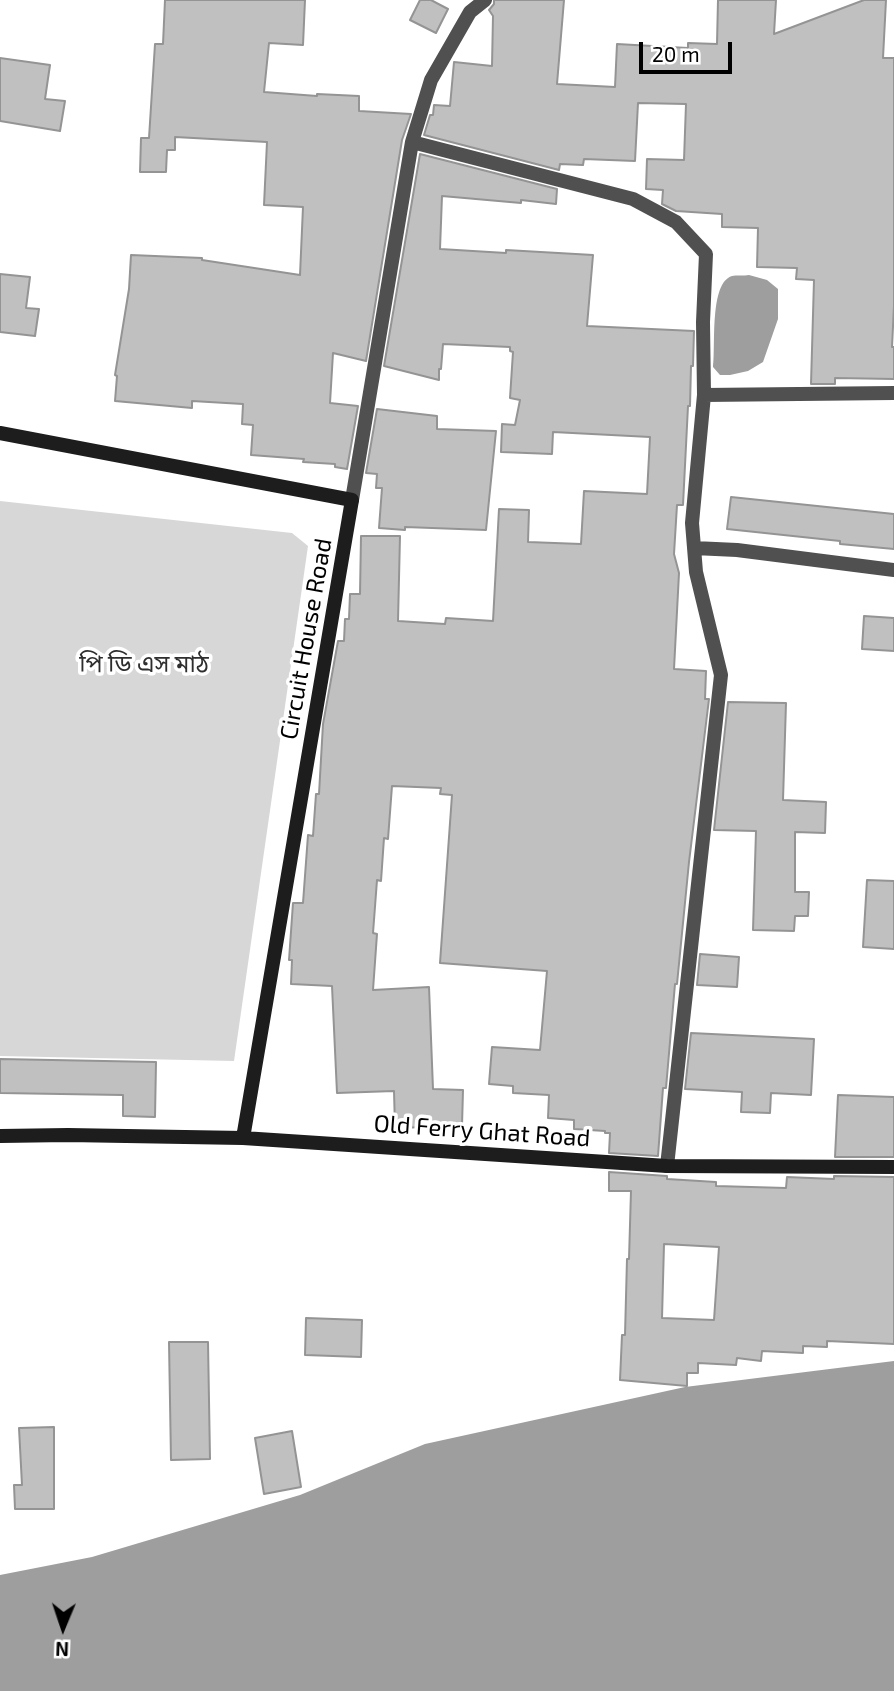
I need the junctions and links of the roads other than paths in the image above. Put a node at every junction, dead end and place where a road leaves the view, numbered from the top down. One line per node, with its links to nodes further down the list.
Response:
1 (485, 0): 2 (street)
2 (412, 142): 4 (street); 6 (street)
3 (894, 393): 4 (street)
4 (704, 395): 7 (street)
5 (0, 433): 6 (street)
6 (352, 500): 10 (street, Circuit House Road)
7 (694, 548): 8 (street); 11 (street)
8 (894, 570)
9 (0, 1136): 10 (street, Old Ferry Ghat Road)
10 (243, 1138): 11 (street, Old Ferry Ghat Road)
11 (667, 1166): 12 (street, Old Ferry Ghat Road)
12 (894, 1167)

